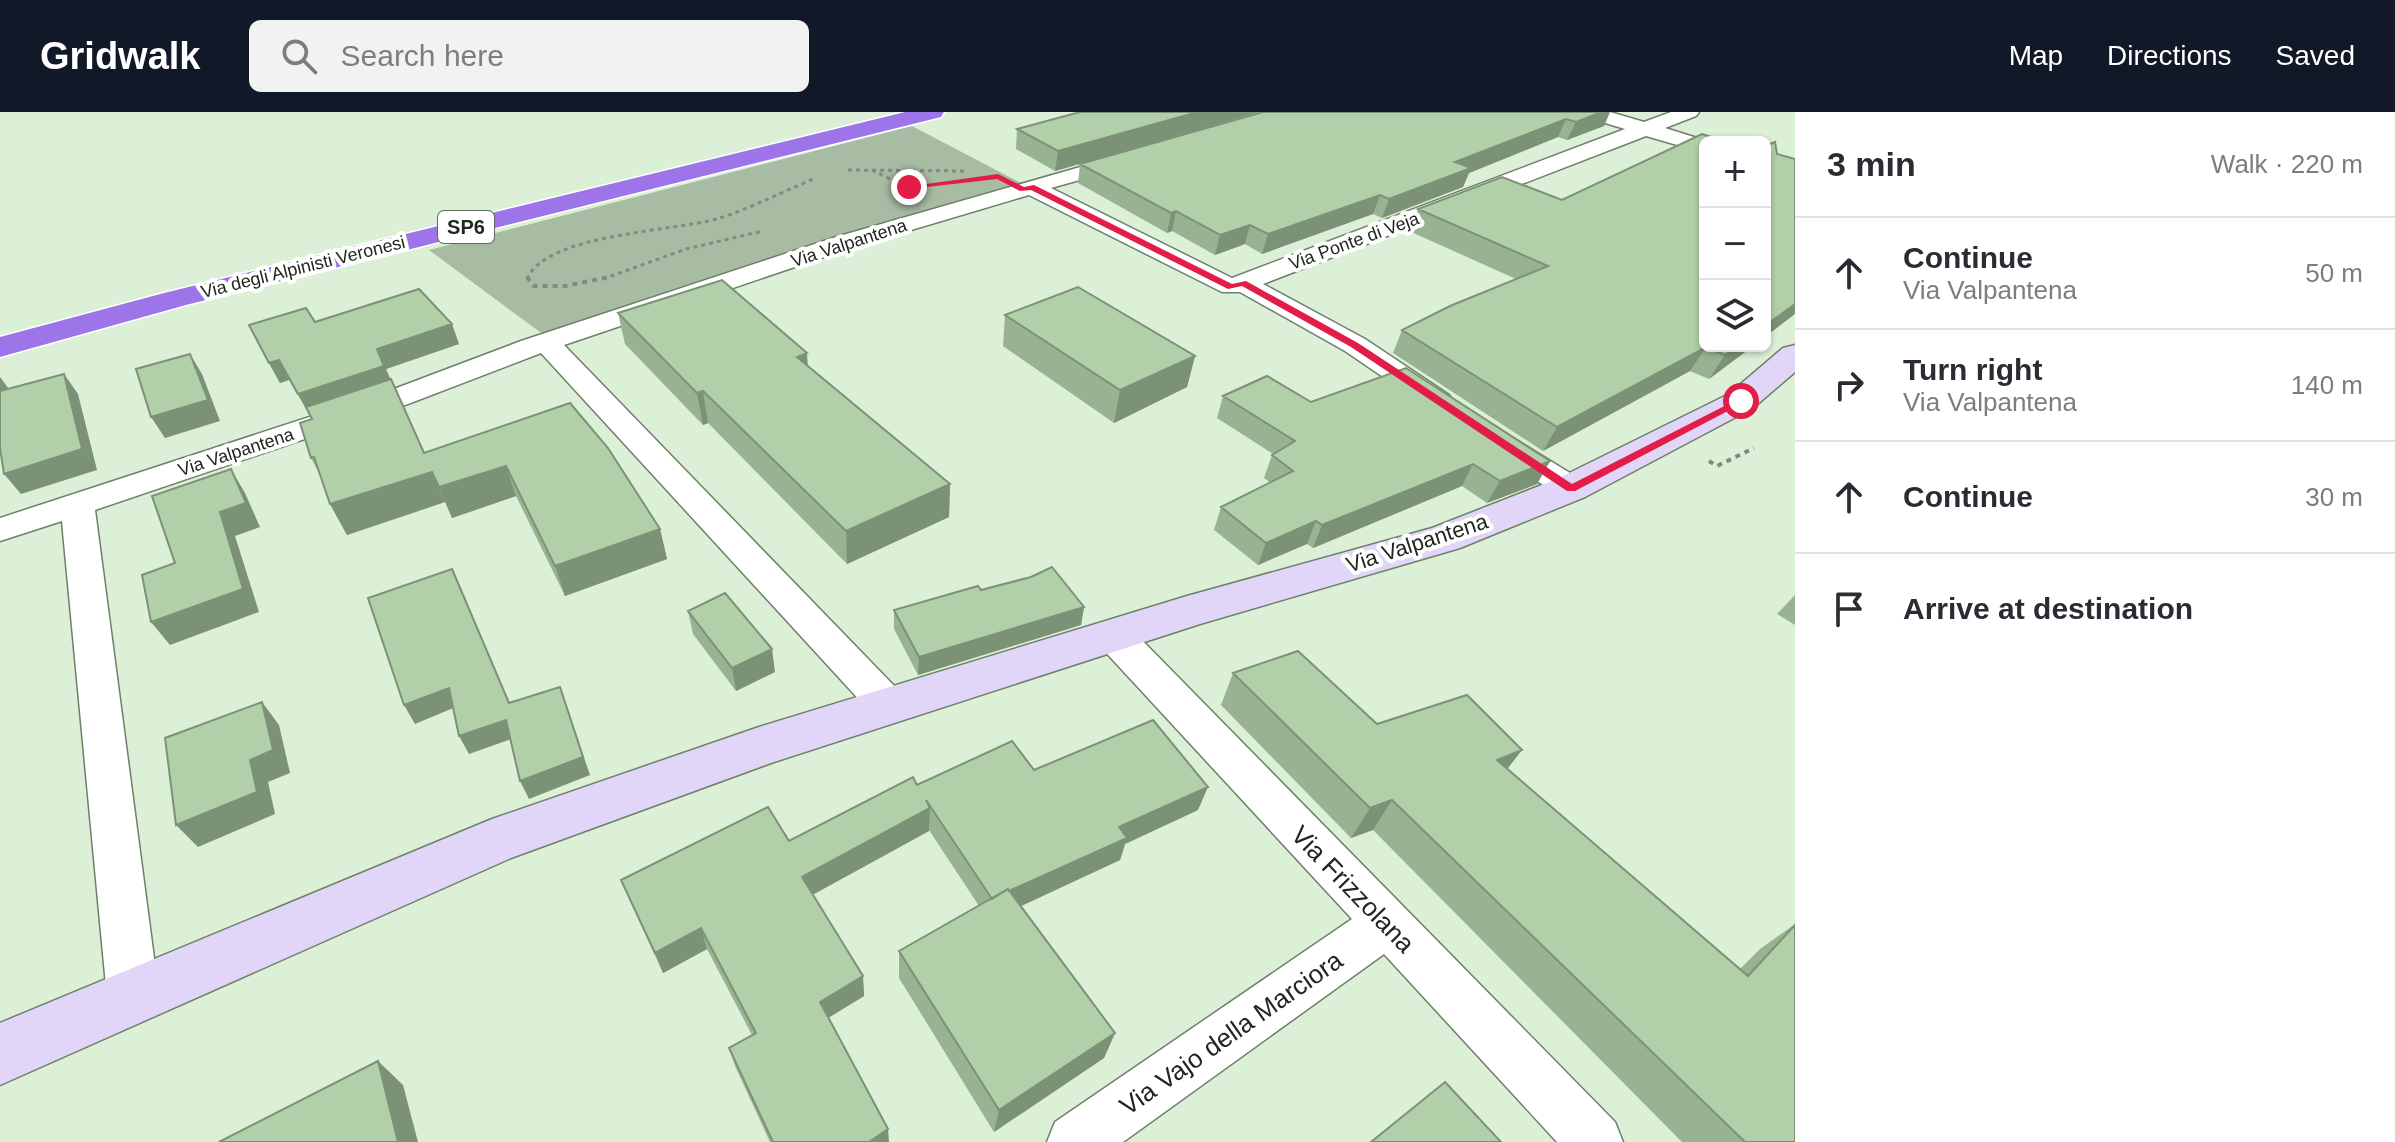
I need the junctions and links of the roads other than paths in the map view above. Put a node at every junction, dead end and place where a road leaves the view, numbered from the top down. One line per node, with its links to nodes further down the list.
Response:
1 (933, 112): 10 (highway, Via degli Alpinisti Veronesi / SP6)
2 (1589, 112): 4 (street)
3 (1689, 112): 4 (street, Via Ponte di Veja)
4 (1645, 129): 5 (street); 8 (street, Via Ponte di Veja)
5 (1699, 145)
6 (1145, 154): 7 (street, Via Valpantena)
7 (1027, 188): 8 (street); 9 (street, Via Valpantena)
8 (1242, 283): 12 (street)
9 (546, 342): 15 (street, Via Valpantena); 18 (street)
10 (0, 347)
11 (1795, 355): 14 (street, Via Valpantena)
12 (1456, 413)
13 (1481, 430): 14 (street)
14 (1571, 488): 17 (street, Via Valpantena)
15 (77, 504): 16 (street, Via Valpantena); 20 (street)
16 (0, 530)
17 (1113, 635): 18 (street, Via Valpantena); 19 (street, Via Frizzolana)
18 (889, 706): 20 (street, Via Valpantena)
19 (1386, 924): 22 (street, Via Vajo della Marciora); 23 (street, Via Frizzolana)
20 (133, 996): 21 (street, Via Valpantena)
21 (0, 1054)
22 (1075, 1142)
23 (1595, 1142)

